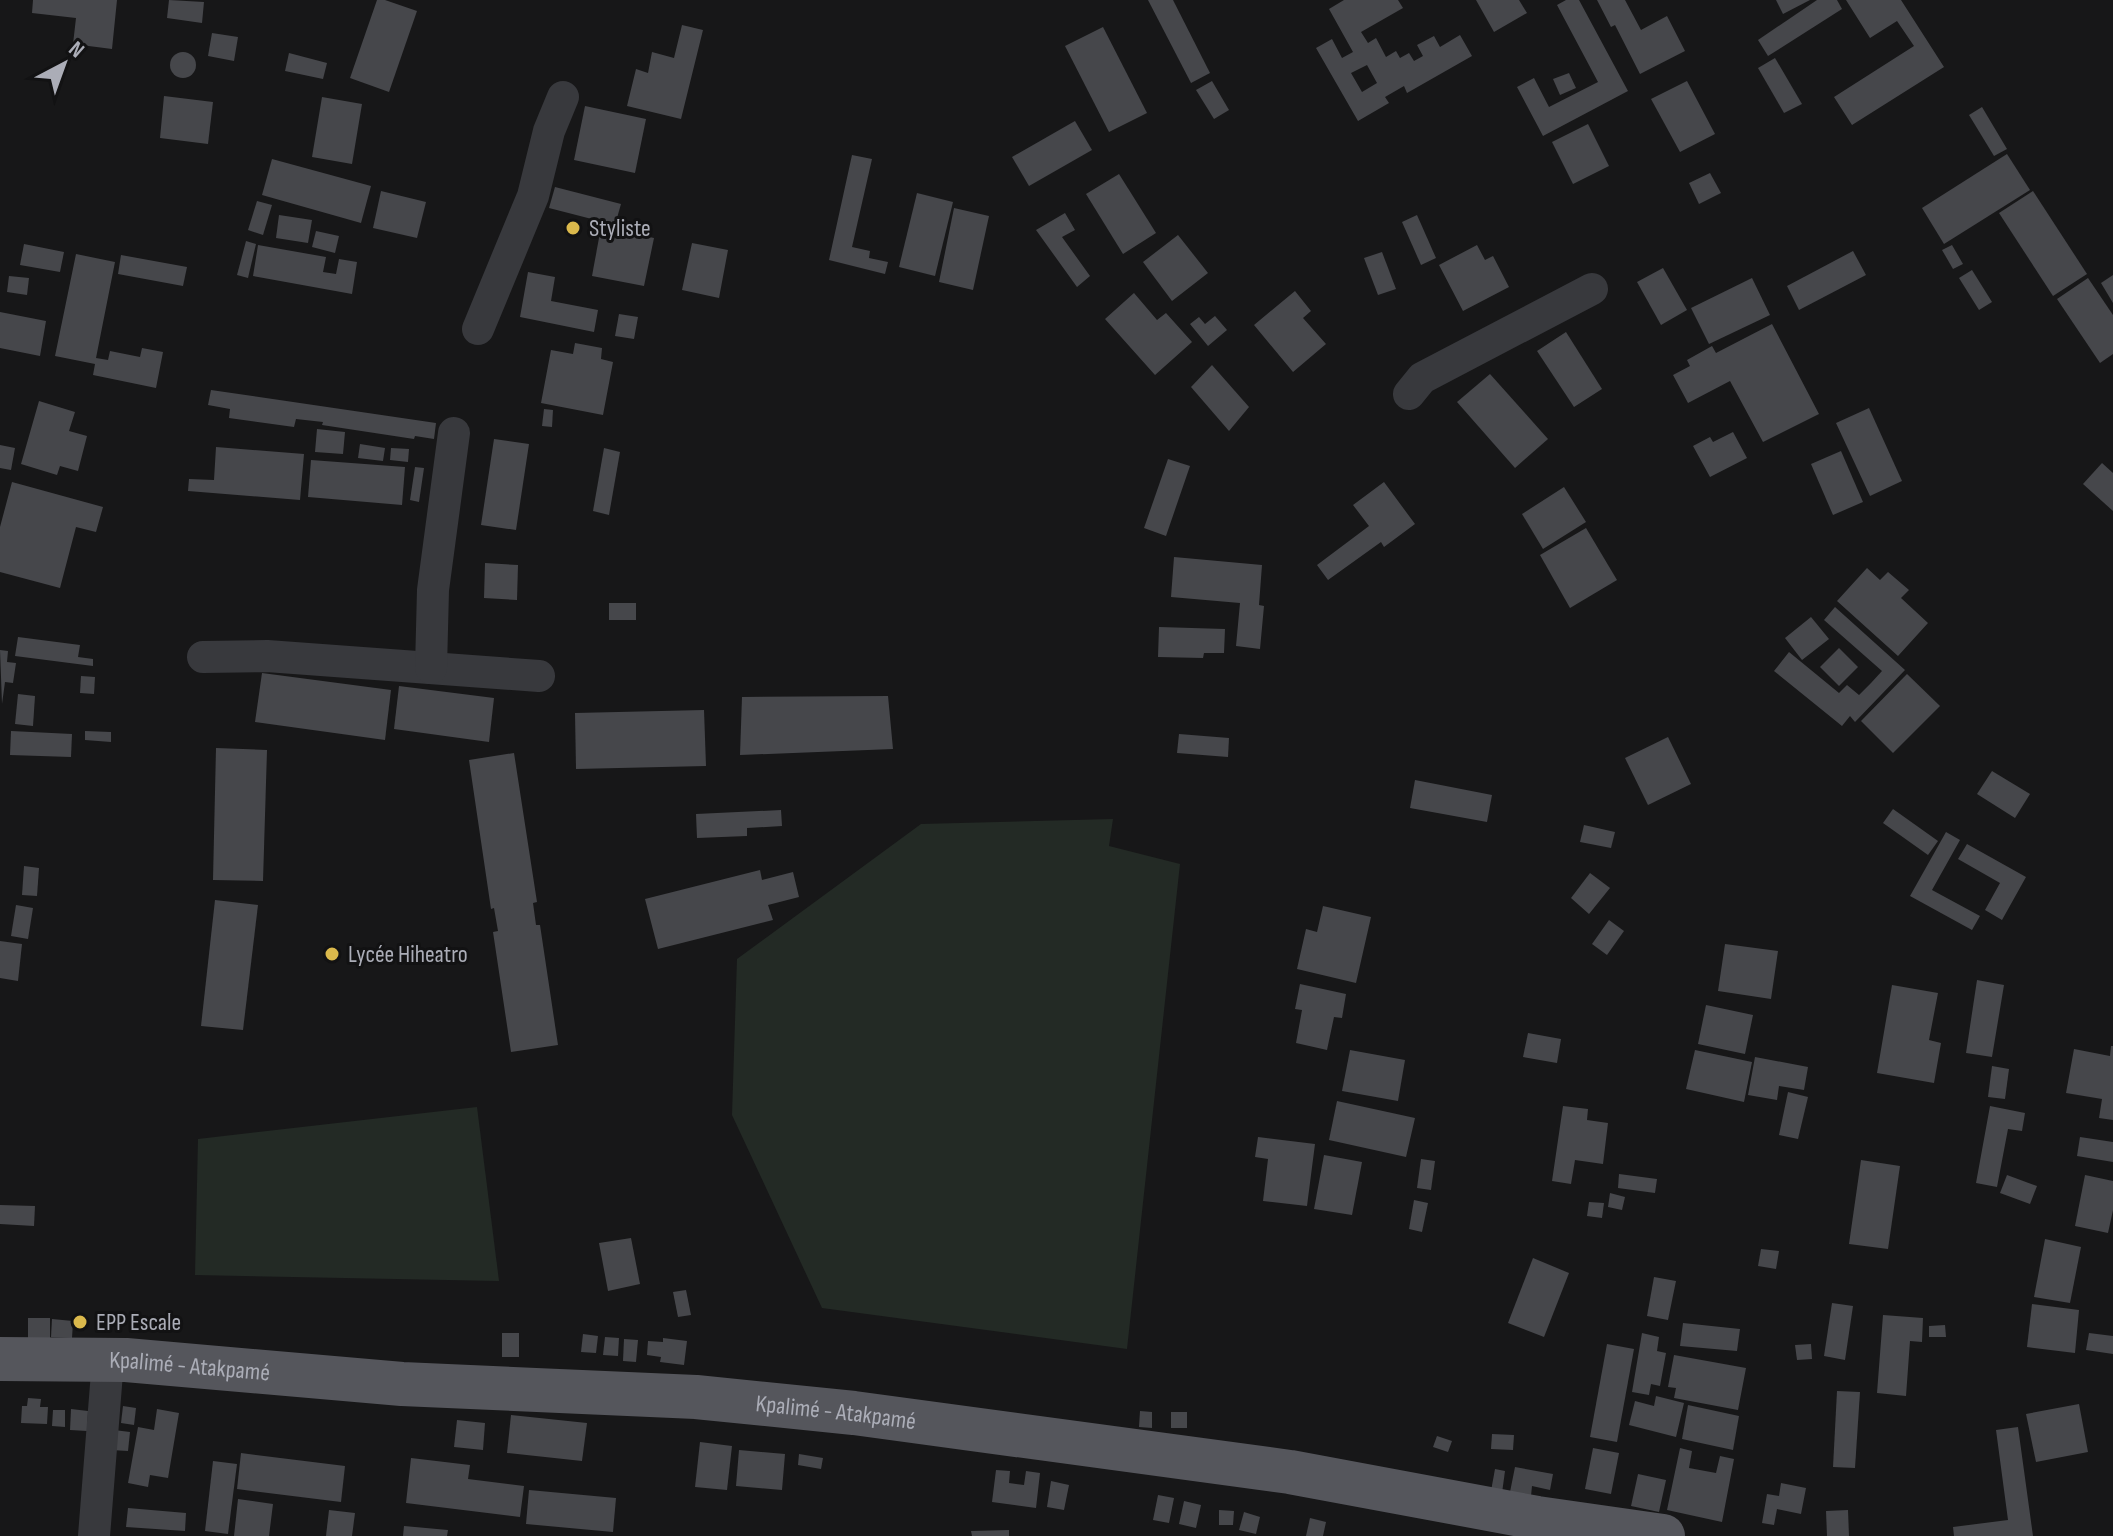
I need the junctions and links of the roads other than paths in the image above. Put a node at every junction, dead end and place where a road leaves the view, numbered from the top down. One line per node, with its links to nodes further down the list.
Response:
1 (563, 97): 3 (street)
2 (1592, 289): 4 (street)
3 (478, 329)
4 (1409, 394)
5 (454, 433): 7 (street)
6 (203, 657): 7 (street)
7 (431, 668): 8 (street)
8 (539, 676)
9 (0, 1359): 10 (main road, Kpalimé - Atakpamé)
10 (108, 1360): 11 (street); 12 (main road, Kpalimé - Atakpamé)
11 (94, 1536)
12 (1663, 1536)

